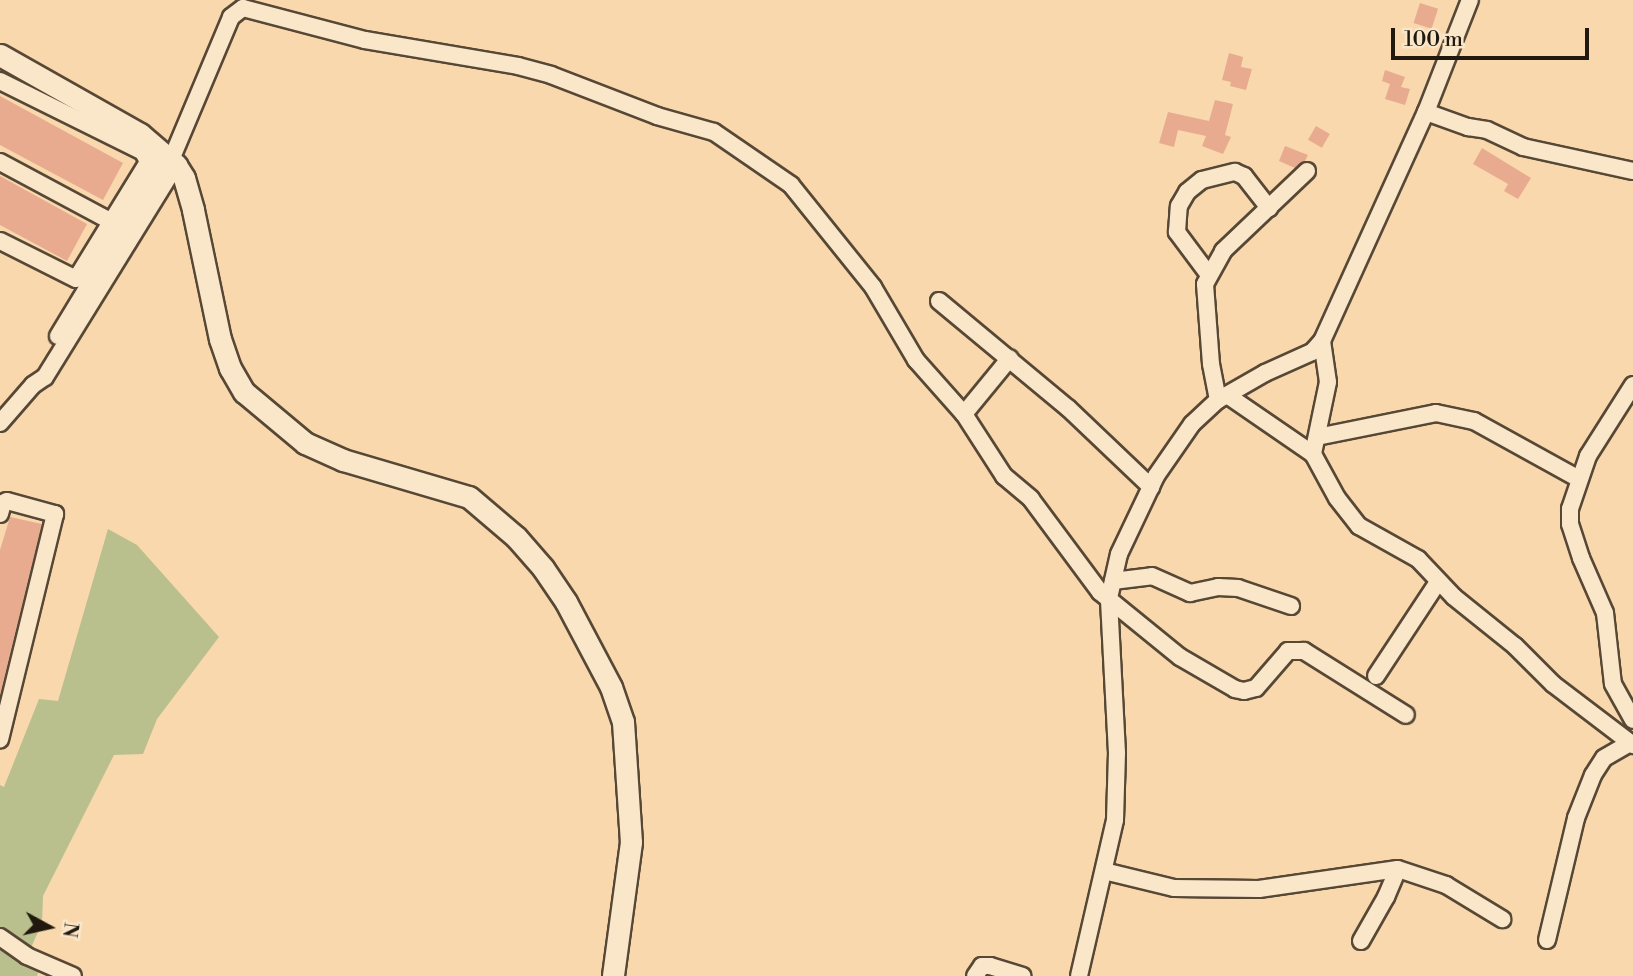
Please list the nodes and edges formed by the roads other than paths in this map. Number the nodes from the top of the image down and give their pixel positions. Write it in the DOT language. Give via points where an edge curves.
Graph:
graph roads {
  1 [pos="1470,0"];
  2 [pos="0,55"];
  3 [pos="0,81"];
  4 [pos="1426,112"];
  5 [pos="171,160"];
  6 [pos="0,162"];
  7 [pos="1307,171"];
  8 [pos="1633,171"];
  9 [pos="1269,208"];
  10 [pos="110,221"];
  11 [pos="0,241"];
  12 [pos="1209,275"];
  13 [pos="940,301"];
  14 [pos="1322,341"];
  15 [pos="1010,358"];
  16 [pos="1633,385"];
  17 [pos="1223,398"];
  18 [pos="964,414"];
  19 [pos="0,423"];
  20 [pos="1317,437"];
  21 [pos="1313,454"];
  22 [pos="1579,479"];
  23 [pos="1151,487"];
  24 [pos="0,514"];
  25 [pos="1113,581"];
  26 [pos="1438,582"];
  27 [pos="1109,598"];
  28 [pos="1291,606"];
  29 [pos="1376,676"];
  30 [pos="1406,715"];
  31 [pos="1633,720"];
  32 [pos="0,739"];
  33 [pos="1631,744"];
  34 [pos="1398,869"];
  35 [pos="1104,871"];
  36 [pos="1502,919"];
  37 [pos="0,937"];
  38 [pos="1361,940"];
  39 [pos="1547,940"];
  40 [pos="73,976"];
  41 [pos="613,976"];
  42 [pos="975,976"];
  43 [pos="1022,976"];
  44 [pos="1079,976"];
  1 -- 4 [label="street"];
  2 -- 5 [label="street" via="140,134"];
  3 -- 10 [label="street" via="147,156 148,162"];
  4 -- 8 [label="street" via="1487,130 1523,148"];
  4 -- 14 [label="street"];
  5 -- 18 [label="street" via="231,17 243,8 365,40 496,61 551,75 657,116 707,129 775,172 859,268 916,359"];
  5 -- 19 [label="street" via="45,377"];
  5 -- 41 [label="street" via="184,178 193,210 219,339 244,392 305,443 342,460 469,497 516,537 572,614 611,687 623,722 631,842"];
  6 -- 10 [label="street"];
  7 -- 9 [label="street"];
  9 -- 12 [label="street" via="1223,251"];
  9 -- 12 [label="street" via="1244,176 1234,172 1202,180 1187,192 1179,206 1177,232"];
  10 -- 11 [label="street" via="73,279"];
  12 -- 17 [label="street" via="1203,293 1211,364"];
  13 -- 15 [label="street"];
  14 -- 17 [label="street" via="1311,352"];
  14 -- 20 [label="street" via="1328,382"];
  15 -- 18 [label="street"];
  15 -- 23 [label="street"];
  16 -- 22 [label="street" via="1604,428"];
  17 -- 21 [label="street"];
  17 -- 23 [label="street" via="1181,437"];
  18 -- 27 [label="street" via="1004,476 1031,499"];
  20 -- 21 [label="street"];
  20 -- 22 [label="street" via="1436,413 1474,421"];
  21 -- 26 [label="street" via="1359,526 1408,552"];
  22 -- 31 [label="street" via="1570,524 1605,612 1613,684"];
  23 -- 25 [label="street" via="1119,554"];
  24 -- 32 [label="street" via="7,501 55,514"];
  25 -- 27 [label="street"];
  25 -- 28 [label="street" via="1152,576 1190,593 1238,588"];
  26 -- 29 [label="street"];
  26 -- 33 [label="street" via="1553,684"];
  27 -- 30 [label="street" via="1180,657 1235,689 1256,688 1288,651 1304,651"];
  27 -- 35 [label="street" via="1118,787"];
  33 -- 39 [label="street" via="1604,758 1593,775 1576,818"];
  34 -- 35 [label="street" via="1259,889 1174,888"];
  34 -- 36 [label="street" via="1446,885"];
  34 -- 38 [label="street"];
  35 -- 44 [label="street"];
  37 -- 40 [label="street" via="27,956"];
  42 -- 43 [label="street" via="982,966 990,966"];
}
